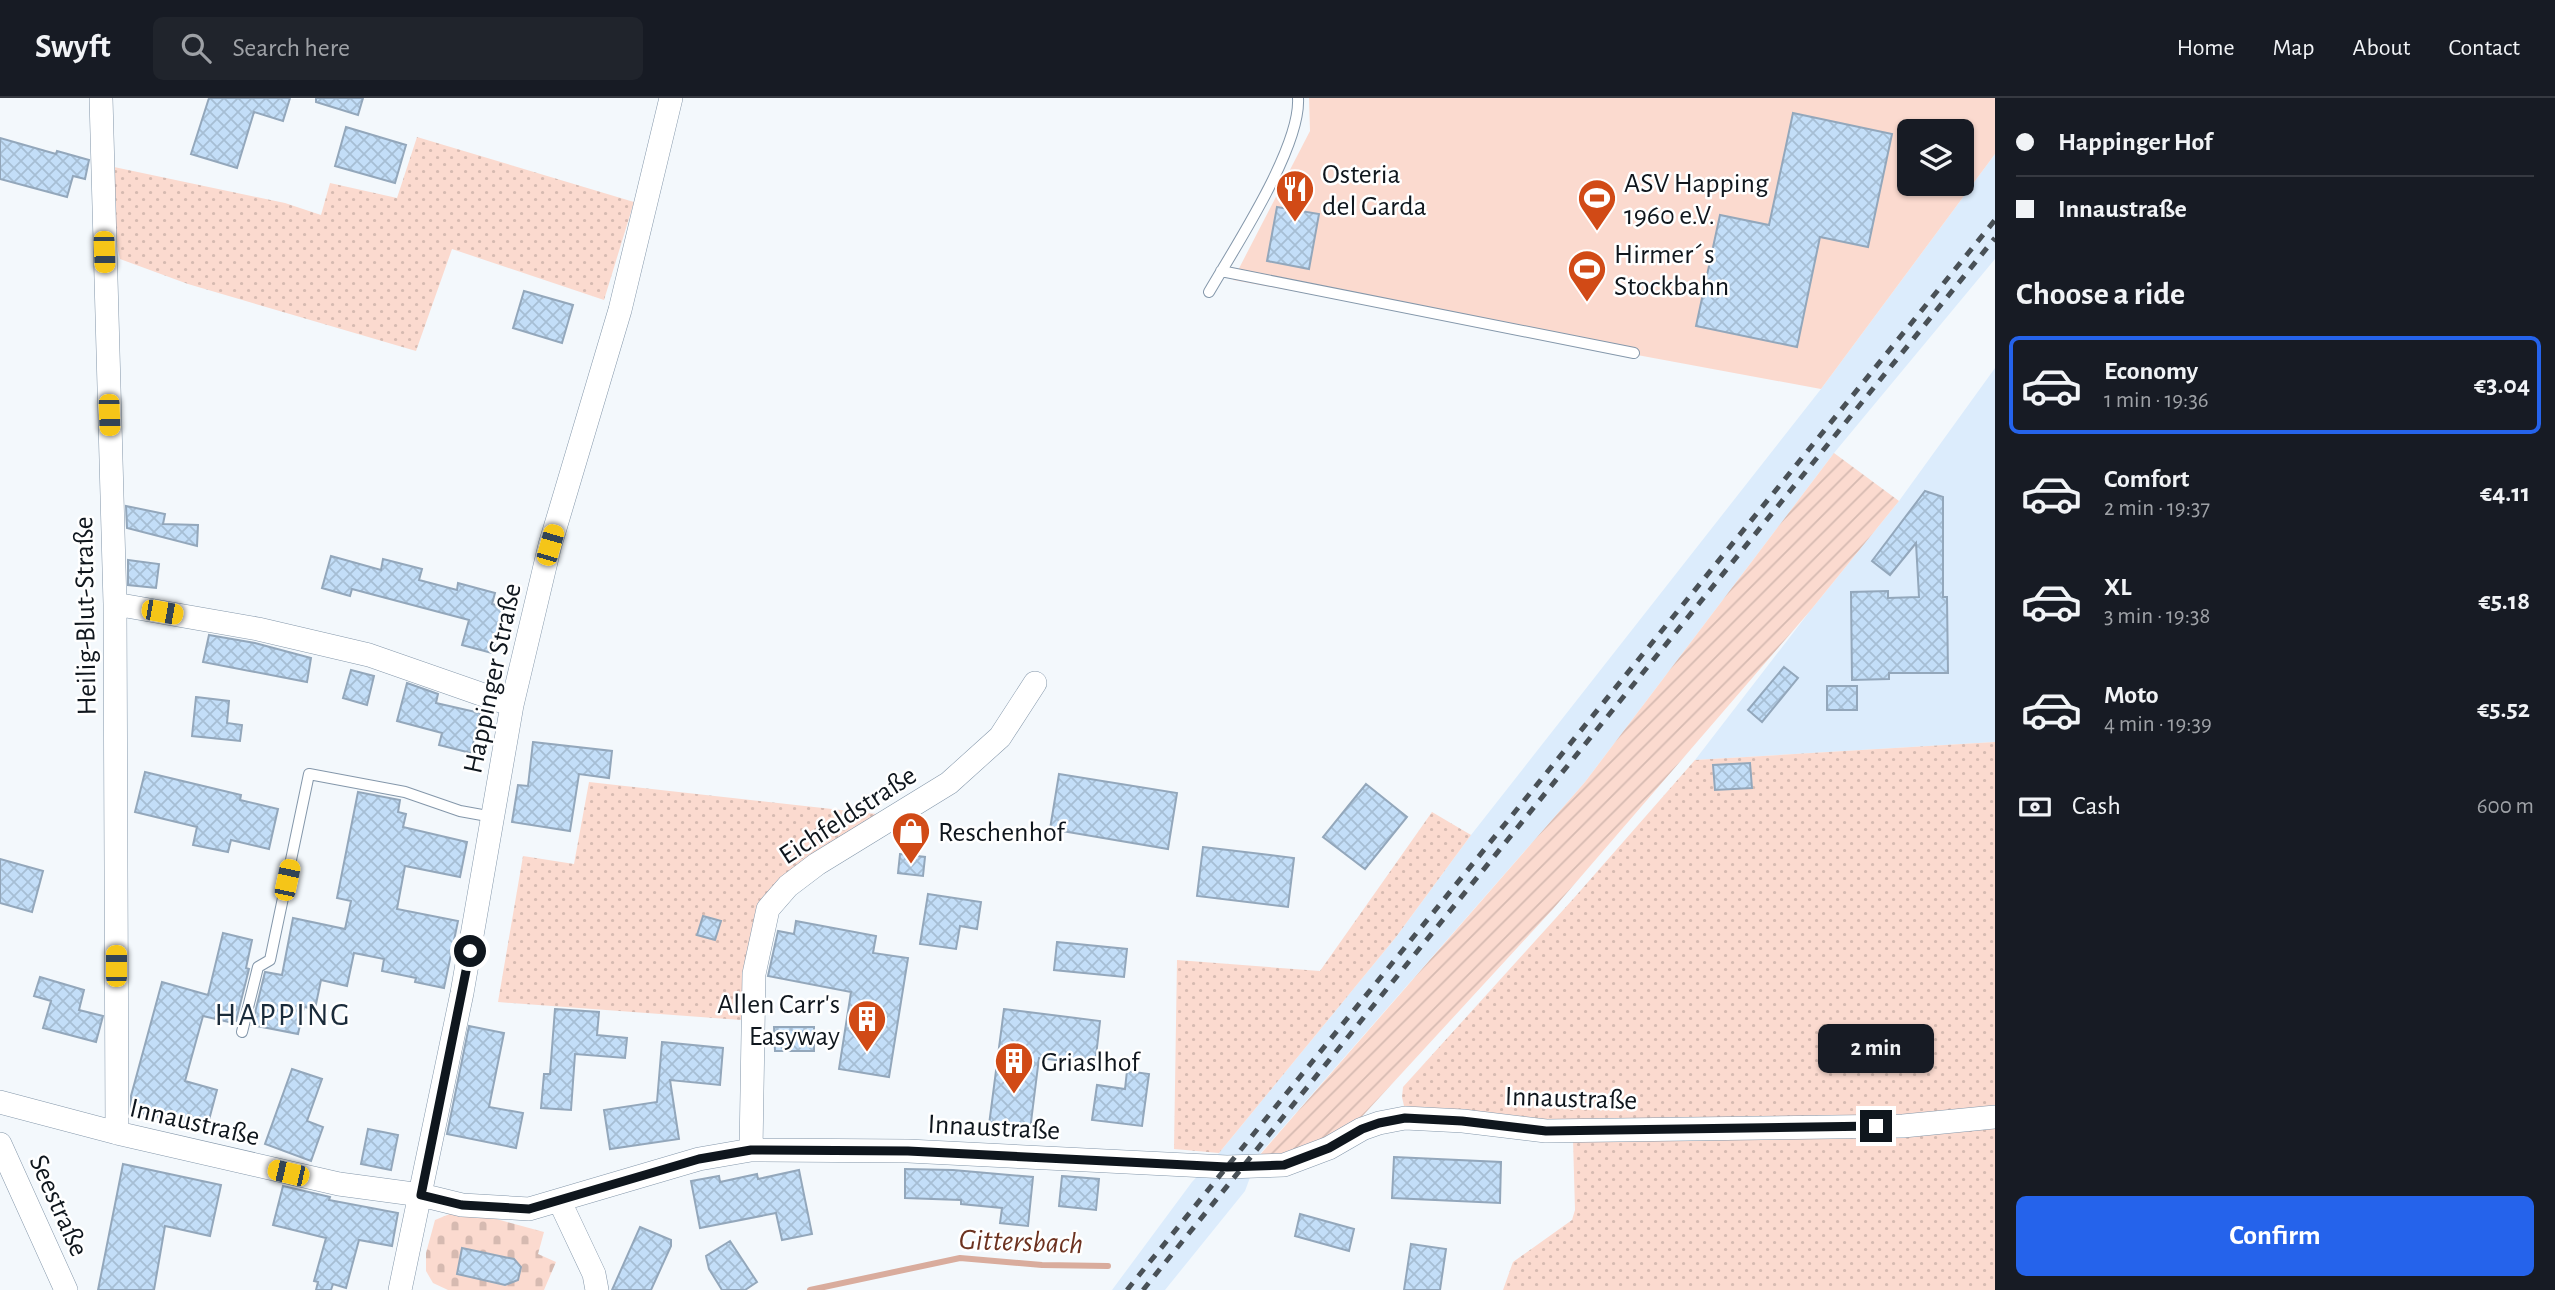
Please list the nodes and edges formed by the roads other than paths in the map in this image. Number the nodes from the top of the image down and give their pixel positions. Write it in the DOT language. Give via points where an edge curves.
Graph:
graph roads {
  1 [pos="100,98"];
  2 [pos="671,98"];
  3 [pos="1298,98"];
  4 [pos="1221,271"];
  5 [pos="1209,292"];
  6 [pos="1634,353"];
  7 [pos="115,604"];
  8 [pos="1035,683"];
  9 [pos="512,705"];
  10 [pos="493,817"];
  11 [pos="242,1032"];
  12 [pos="0,1102"];
  13 [pos="1995,1117"];
  14 [pos="117,1133"];
  15 [pos="0,1144"];
  16 [pos="751,1150"];
  17 [pos="421,1195"];
  18 [pos="560,1202"];
  19 [pos="66,1290"];
  20 [pos="400,1290"];
  21 [pos="597,1290"];
  1 -- 7 [label="street, Heilig-Blut-Straße"];
  2 -- 9 [label="street, Happinger Straße" via="620,310 550,545"];
  3 -- 4 [label="lane" via="1277,171"];
  4 -- 5 [label="lane"];
  4 -- 6 [label="lane"];
  7 -- 9 [label="street" via="369,654"];
  7 -- 14 [label="street, Heilig-Blut-Straße"];
  8 -- 16 [label="street, Eichfeldstraße" via="1000,737 949,783 817,864 768,909 754,974"];
  9 -- 10 [label="street, Happinger Straße"];
  10 -- 11 [label="lane" via="405,792 309,774 270,960 258,967"];
  10 -- 17 [label="street, Happinger Straße"];
  12 -- 14 [label="street, Innaustraße"];
  13 -- 16 [label="street, Innaustraße" via="1903,1126 1546,1131 1405,1118 1379,1123 1303,1159 1270,1166 908,1151"];
  14 -- 17 [label="street, Innaustraße" via="340,1184"];
  15 -- 19 [label="street, Seestraße"];
  16 -- 18 [label="street, Innaustraße" via="699,1159"];
  17 -- 18 [label="street, Innaustraße" via="462,1205 529,1209"];
  17 -- 20 [label="street, Happinger Straße"];
  18 -- 21 [label="street"];
}
